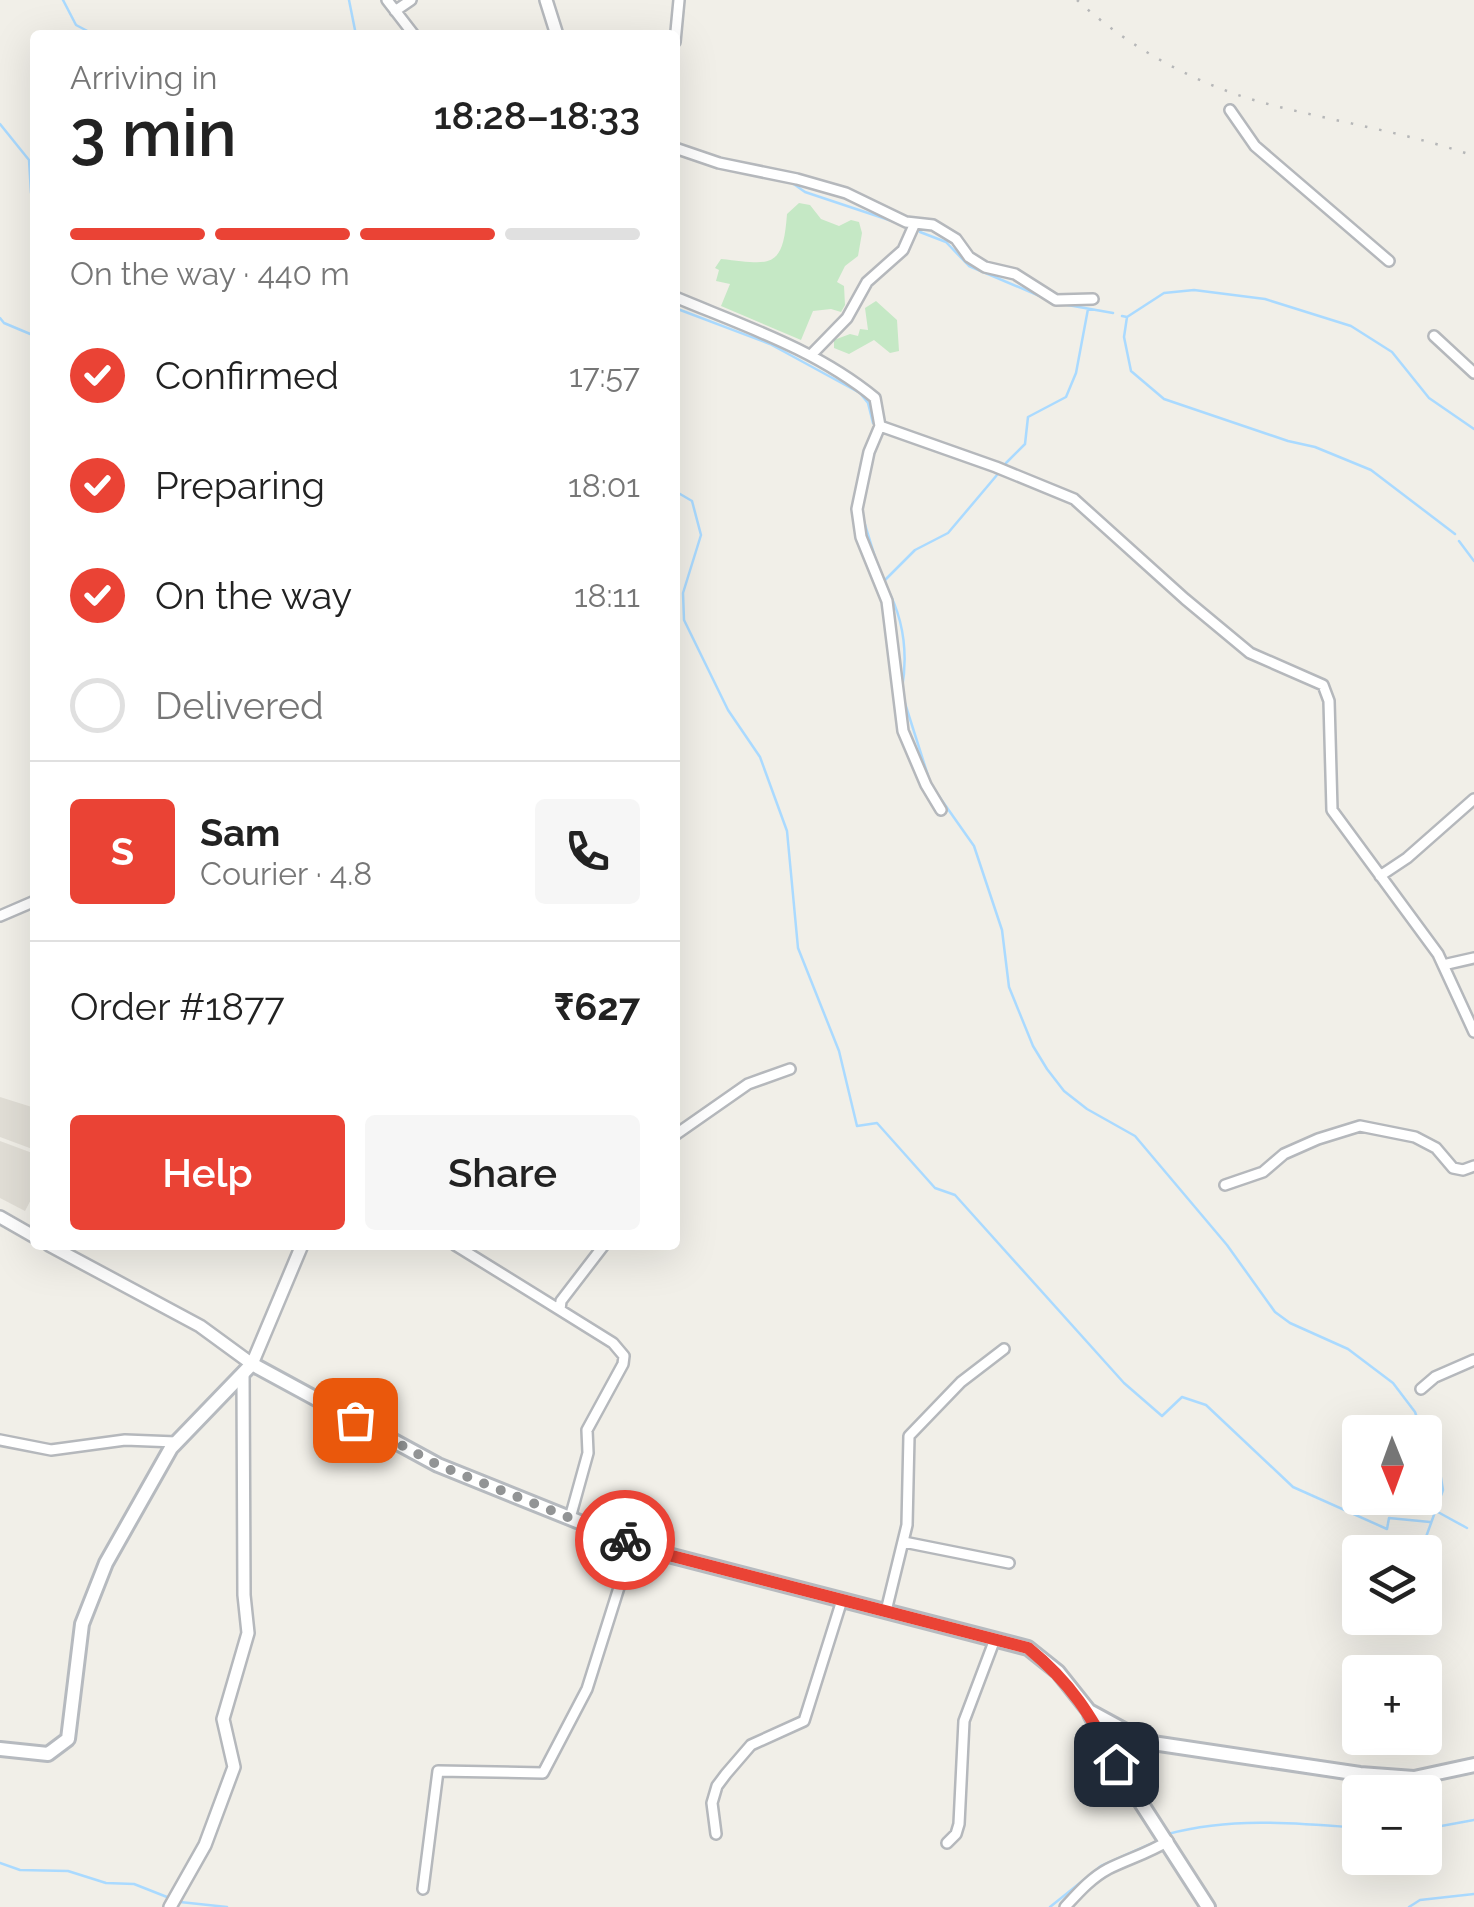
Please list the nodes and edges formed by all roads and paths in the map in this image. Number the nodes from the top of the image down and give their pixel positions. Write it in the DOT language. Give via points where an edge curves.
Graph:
graph roads {
  1 [pos="387,0"];
  2 [pos="410,0"];
  3 [pos="546,0"];
  4 [pos="679,0"];
  5 [pos="395,11"];
  6 [pos="410,30"];
  7 [pos="556,30"];
  8 [pos="676,30"];
  9 [pos="1230,110"];
  10 [pos="680,150"];
  11 [pos="914,223"];
  12 [pos="1389,261"];
  13 [pos="680,299"];
  14 [pos="1093,299"];
  15 [pos="1434,336"];
  16 [pos="810,354"];
  17 [pos="1474,373"];
  18 [pos="880,426"];
  19 [pos="1474,799"];
  20 [pos="941,810"];
  21 [pos="1380,876"];
  22 [pos="30,903"];
  23 [pos="0,916"];
  24 [pos="1474,958"];
  25 [pos="1443,965"];
  26 [pos="1474,1032"];
  27 [pos="790,1069"];
  28 [pos="680,1132"];
  29 [pos="1474,1166"];
  30 [pos="1225,1185"];
  31 [pos="0,1217"];
  32 [pos="30,1234"];
  33 [pos="58,1250"];
  34 [pos="300,1250"];
  35 [pos="463,1250"];
  36 [pos="600,1250"];
  37 [pos="560,1310"];
  38 [pos="1004,1349"];
  39 [pos="1474,1360"];
  40 [pos="247,1369"];
  41 [pos="1422,1388"];
  42 [pos="0,1440"];
  43 [pos="176,1442"];
  44 [pos="570,1518"];
  45 [pos="904,1542"];
  46 [pos="633,1543"];
  47 [pos="1010,1562"];
  48 [pos="842,1600"];
  49 [pos="886,1611"];
  50 [pos="995,1640"];
  51 [pos="1089,1712"];
  52 [pos="1146,1742"];
  53 [pos="0,1748"];
  54 [pos="1116,1764"];
  55 [pos="1474,1765"];
  56 [pos="716,1834"];
  57 [pos="1168,1840"];
  58 [pos="946,1843"];
  59 [pos="423,1888"];
  60 [pos="170,1907"];
  61 [pos="1065,1907"];
  62 [pos="1208,1907"];
  1 -- 5 [label="street"];
  2 -- 5 [label="street"];
  3 -- 7 [label="street"];
  4 -- 8 [label="street"];
  5 -- 6 [label="street"];
  9 -- 12 [label="street" via="1255,146"];
  10 -- 11 [label="street" via="846,193"];
  11 -- 14 [label="street" via="942,229 985,267 1015,274 1056,300"];
  11 -- 16 [label="street" via="902,250 867,282 847,318"];
  13 -- 16 [label="street"];
  15 -- 17 [label="street"];
  16 -- 18 [label="street" via="875,398"];
  18 -- 20 [label="street" via="857,510 861,537 888,601 903,731"];
  18 -- 21 [label="street" via="1074,499 1250,653 1323,684 1332,810"];
  19 -- 21 [label="street"];
  21 -- 25 [label="street"];
  22 -- 23 [label="street"];
  24 -- 25 [label="street"];
  25 -- 26 [label="street"];
  27 -- 28 [label="street" via="748,1084"];
  29 -- 30 [label="street" via="1453,1168 1426,1142 1360,1126 1318,1138 1263,1172"];
  31 -- 32 [label="street"];
  33 -- 40 [label="street" via="200,1326"];
  34 -- 40 [label="street"];
  35 -- 37 [label="street"];
  36 -- 37 [label="street"];
  37 -- 44 [label="street" via="624,1356 587,1430 588,1454"];
  38 -- 45 [label="street" via="910,1436"];
  39 -- 41 [label="street"];
  40 -- 43 [label="main road"];
  40 -- 44 [label="main road" via="438,1465"];
  40 -- 60 [label="street" via="248,1633 222,1719 234,1767 204,1845"];
  42 -- 43 [label="street" via="51,1450 124,1440"];
  43 -- 53 [label="main road" via="106,1563 82,1624 68,1739 48,1754"];
  44 -- 46 [label="main road"];
  45 -- 47 [label="street"];
  45 -- 49 [label="street"];
  46 -- 48 [label="main road"];
  46 -- 59 [label="street" via="587,1689 543,1773 438,1771"];
  48 -- 49 [label="main road"];
  48 -- 56 [label="street" via="804,1722 751,1746 726,1774 712,1803"];
  49 -- 50 [label="main road"];
  50 -- 51 [label="main road" via="1028,1648 1058,1672"];
  50 -- 58 [label="street" via="964,1721 959,1824"];
  51 -- 52 [label="main road"];
  51 -- 54 [label="main road"];
  52 -- 54 [label="street" via="1129,1746"];
  52 -- 55 [label="main road" via="1414,1778"];
  54 -- 57 [label="main road"];
  57 -- 61 [label="street" via="1107,1870"];
  57 -- 62 [label="main road"];
}
